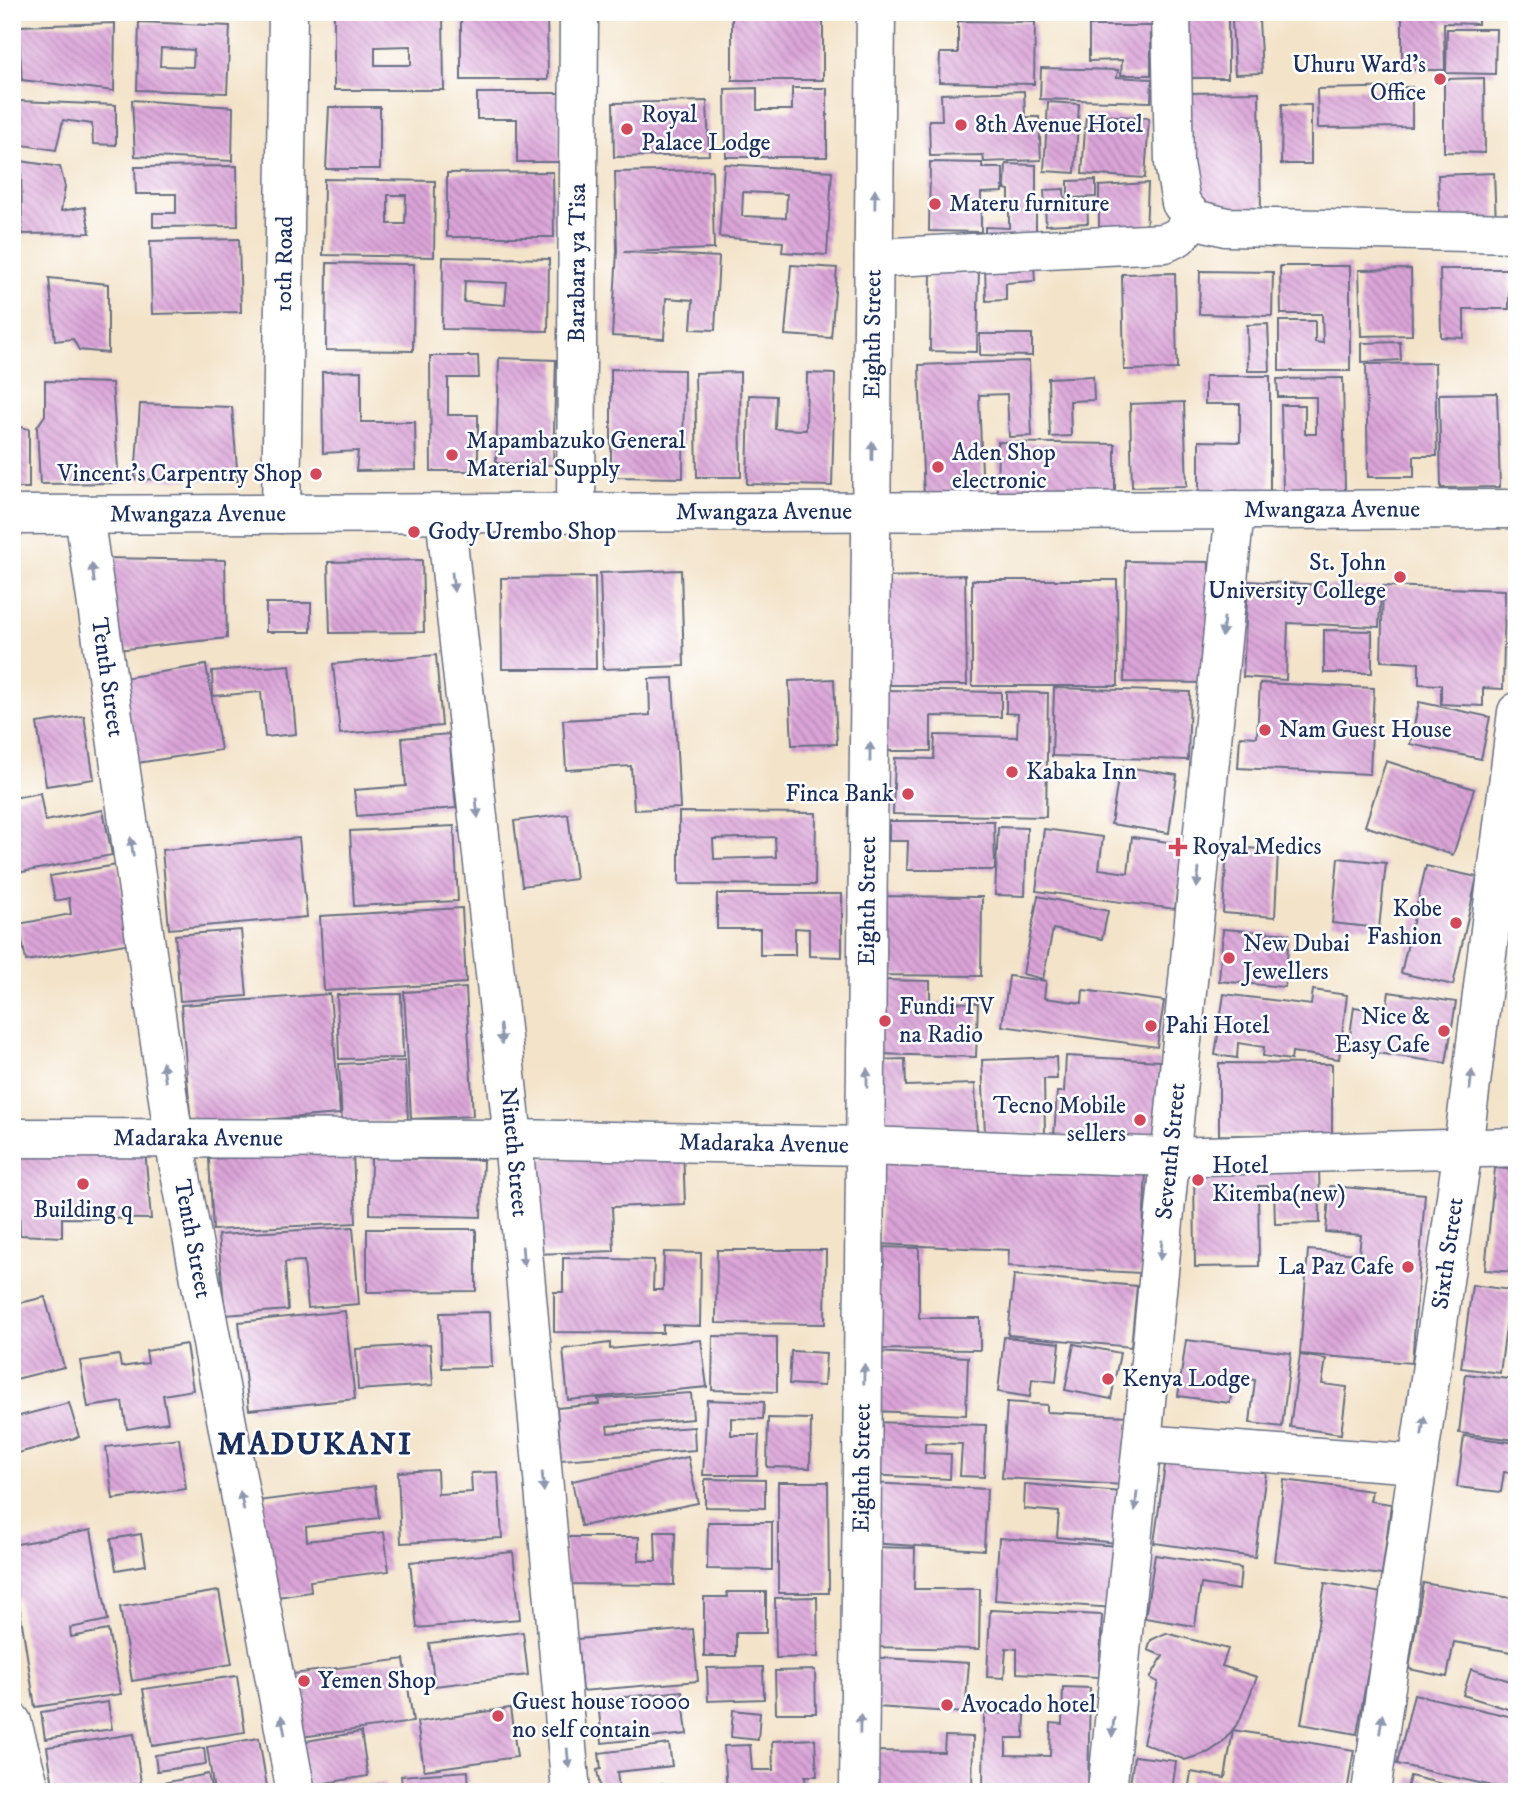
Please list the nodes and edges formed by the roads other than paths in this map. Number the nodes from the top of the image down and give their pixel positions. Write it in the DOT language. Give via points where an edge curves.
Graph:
graph roads {
  1 [pos="288,12"];
  2 [pos="579,12"];
  3 [pos="876,12"];
  4 [pos="1171,12"];
  5 [pos="1194,219"];
  6 [pos="1517,233"];
  7 [pos="874,258"];
  8 [pos="1517,509"];
  9 [pos="1235,510"];
  10 [pos="872,512"];
  11 [pos="576,513"];
  12 [pos="281,514"];
  13 [pos="445,514"];
  14 [pos="12,515"];
  15 [pos="84,515"];
  16 [pos="1517,712"];
  17 [pos="12,1138"];
  18 [pos="513,1139"];
  19 [pos="174,1140"];
  20 [pos="866,1146"];
  21 [pos="1517,1146"];
  22 [pos="1463,1148"];
  23 [pos="1170,1157"];
  24 [pos="1142,1444"];
  25 [pos="1418,1464"];
  26 [pos="12,1722"];
  27 [pos="31,1792"];
  28 [pos="296,1792"];
  29 [pos="571,1792"];
  30 [pos="859,1792"];
  31 [pos="1107,1792"];
  32 [pos="1371,1792"];
  1 -- 12 [label="street, 10th Road"];
  2 -- 11 [label="street, Barabara ya Tisa"];
  7 -- 3 [label="street, Eighth Street, one-way"];
  4 -- 5 [label="street" via="1174,163 1181,203"];
  5 -- 6 [label="street" via="1226,227"];
  5 -- 7 [label="street" via="1178,237 1165,243"];
  10 -- 7 [label="street, Eighth Street, one-way"];
  8 -- 9 [label="street, Mwangaza Avenue"];
  9 -- 10 [label="street, Mwangaza Avenue"];
  9 -- 23 [label="street, Seventh Street, one-way"];
  10 -- 11 [label="street, Mwangaza Avenue"];
  20 -- 10 [label="street, Eighth Street, one-way"];
  11 -- 13 [label="street, Mwangaza Avenue"];
  12 -- 13 [label="street, Mwangaza Avenue"];
  12 -- 15 [label="street, Mwangaza Avenue"];
  13 -- 18 [label="street, Nineth Street, one-way"];
  14 -- 15 [label="street, Mwangaza Avenue"];
  19 -- 15 [label="street, Tenth Street, one-way"];
  22 -- 16 [label="street, Sixth Street, one-way"];
  17 -- 19 [label="street, Madaraka Avenue"];
  18 -- 19 [label="street, Madaraka Avenue"];
  18 -- 20 [label="street, Madaraka Avenue"];
  18 -- 29 [label="street, Nineth Street, one-way"];
  28 -- 19 [label="street, Tenth Street, one-way"];
  20 -- 23 [label="street, Madaraka Avenue"];
  30 -- 20 [label="street, Eighth Street, one-way"];
  21 -- 22 [label="street, Madaraka Avenue"];
  22 -- 23 [label="street, Madaraka Avenue"];
  25 -- 22 [label="street, Sixth Street, one-way"];
  23 -- 24 [label="street, Seventh Street, one-way"];
  24 -- 25 [label="street"];
  24 -- 31 [label="street, Seventh Street, one-way"];
  32 -- 25 [label="street, Sixth Street, one-way"];
  26 -- 27 [label="street"];
}
